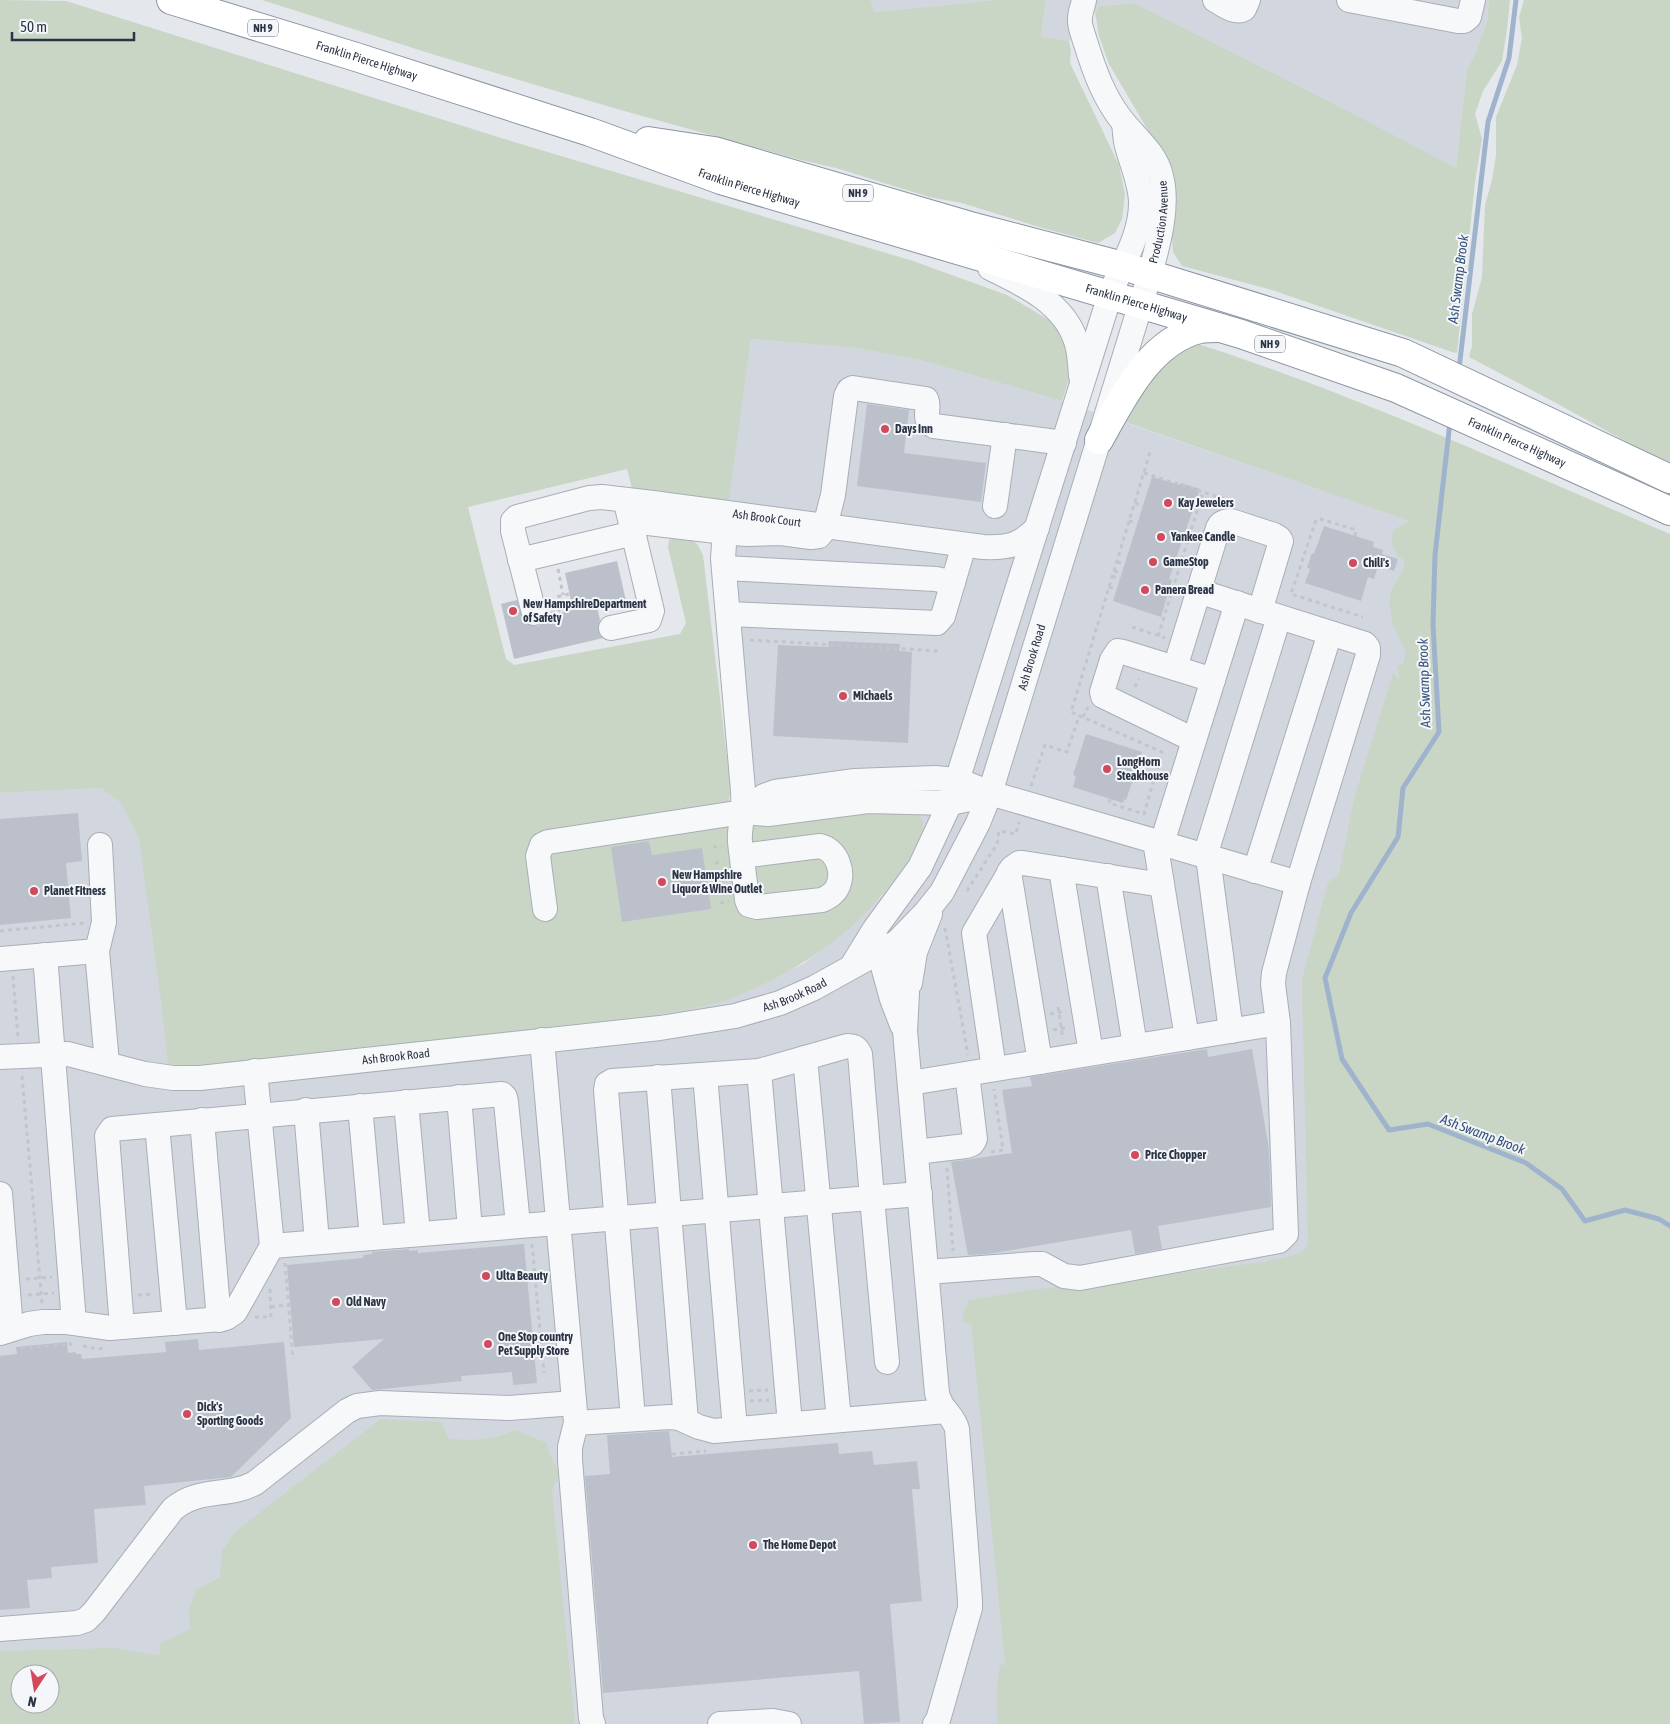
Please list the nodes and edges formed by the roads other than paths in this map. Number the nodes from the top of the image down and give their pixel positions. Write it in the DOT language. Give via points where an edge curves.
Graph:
graph roads {
  1 [pos="171,0"];
  2 [pos="1084,0"];
  3 [pos="1215,0"];
  4 [pos="1248,0"];
  5 [pos="1349,0"];
  6 [pos="1473,0"];
  7 [pos="1124,123"];
  8 [pos="590,132"];
  9 [pos="950,248"];
  10 [pos="1123,266"];
  11 [pos="1150,274"];
  12 [pos="1110,295"];
  13 [pos="1141,304"];
  14 [pos="1222,328"];
  15 [pos="1082,384"];
  16 [pos="1005,435"];
  17 [pos="1099,440"];
  18 [pos="1064,443"];
  19 [pos="1670,479"];
  20 [pos="995,506"];
  21 [pos="1670,511"];
  22 [pos="630,518"];
  23 [pos="726,523"];
  24 [pos="825,526"];
  25 [pos="1037,528"];
  26 [pos="964,545"];
  27 [pos="520,560"];
  28 [pos="724,568"];
  29 [pos="953,584"];
  30 [pos="1198,591"];
  31 [pos="1237,604"];
  32 [pos="538,614"];
  33 [pos="728,614"];
  34 [pos="1270,614"];
  35 [pos="611,628"];
  36 [pos="1330,633"];
  37 [pos="1175,668"];
  38 [pos="1213,680"];
  39 [pos="1194,740"];
  40 [pos="958,780"];
  41 [pos="990,793"];
  42 [pos="950,803"];
  43 [pos="742,812"];
  44 [pos="1158,842"];
  45 [pos="100,845"];
  46 [pos="742,856"];
  47 [pos="1206,856"];
  48 [pos="1060,869"];
  49 [pos="1255,871"];
  50 [pos="1009,872"];
  51 [pos="1108,876"];
  52 [pos="1298,883"];
  53 [pos="1162,885"];
  54 [pos="942,892"];
  55 [pos="545,910"];
  56 [pos="883,941"];
  57 [pos="98,951"];
  58 [pos="45,955"];
  59 [pos="6,964"];
  60 [pos="907,1002"];
  61 [pos="1278,1023"];
  62 [pos="905,1031"];
  63 [pos="1231,1031"];
  64 [pos="1187,1038"];
  65 [pos="542,1040"];
  66 [pos="1135,1046"];
  67 [pos="9,1050"];
  68 [pos="1091,1054"];
  69 [pos="52,1055"];
  70 [pos="805,1058"];
  71 [pos="1040,1062"];
  72 [pos="107,1063"];
  73 [pos="759,1071"];
  74 [pos="254,1072"];
  75 [pos="705,1074"];
  76 [pos="967,1074"];
  77 [pos="658,1077"];
  78 [pos="994,1078"];
  79 [pos="910,1083"];
  80 [pos="459,1097"];
  81 [pos="406,1102"];
  82 [pos="360,1106"];
  83 [pos="306,1110"];
  84 [pos="259,1115"];
  85 [pos="202,1120"];
  86 [pos="157,1125"];
  87 [pos="916,1152"];
  88 [pos="0,1194"];
  89 [pos="920,1194"];
  90 [pos="872,1198"];
  91 [pos="818,1202"];
  92 [pos="771,1205"];
  93 [pos="716,1210"];
  94 [pos="669,1214"];
  95 [pos="616,1218"];
  96 [pos="558,1222"];
  97 [pos="470,1230"];
  98 [pos="525,1233"];
  99 [pos="418,1234"];
  100 [pos="372,1238"];
  101 [pos="317,1242"];
  102 [pos="282,1259"];
  103 [pos="927,1272"];
  104 [pos="219,1320"];
  105 [pos="175,1323"];
  106 [pos="122,1327"];
  107 [pos="9,1337"];
  108 [pos="76,1337"];
  109 [pos="887,1362"];
  110 [pos="946,1411"];
  111 [pos="575,1413"];
  112 [pos="633,1420"];
  113 [pos="839,1420"];
  114 [pos="686,1421"];
  115 [pos="790,1424"];
  116 [pos="735,1429"];
  117 [pos="0,1629"];
  118 [pos="593,1724"];
  119 [pos="720,1724"];
  120 [pos="789,1724"];
  121 [pos="935,1724"];
  1 -- 8 [label="highway, Franklin Pierce Highway / NH 9"];
  2 -- 7 [label="street, Production Avenue" via="1079,20 1094,71"];
  3 -- 4 [label="street" via="1240,11"];
  5 -- 6 [label="street" via="1458,21 1469,17"];
  7 -- 10 [label="street, Production Avenue" via="1141,203 1139,221"];
  7 -- 11 [label="street, Production Avenue" via="1142,142 1162,177 1161,229"];
  8 -- 9 [label="highway, Franklin Pierce Highway / NH 9" via="721,180"];
  8 -- 10 [label="highway, Franklin Pierce Highway / NH 9" via="714,151 970,226"];
  9 -- 12 [label="highway, Franklin Pierce Highway / NH 9"];
  9 -- 15 [label="street" via="1029,288 1052,305 1076,341"];
  10 -- 11 [label="highway, Franklin Pierce Highway / NH 9"];
  10 -- 12 [label="street, Production Avenue"];
  11 -- 13 [label="street, Production Avenue"];
  11 -- 19 [label="highway, Franklin Pierce Highway / NH 9" via="1403,352"];
  12 -- 13 [label="highway, Franklin Pierce Highway / NH 9"];
  12 -- 15 [label="street, Production Avenue"];
  13 -- 14 [label="highway, Franklin Pierce Highway / NH 9"];
  13 -- 17 [label="street, Ash Brook Road"];
  14 -- 17 [label="highway" via="1201,329 1166,346 1131,383"];
  14 -- 21 [label="highway, Franklin Pierce Highway / NH 9" via="1396,388"];
  15 -- 18 [label="street, Production Avenue"];
  16 -- 18 [label="street"];
  16 -- 20 [label="street"];
  16 -- 24 [label="street" via="930,424 926,416 926,398 849,390 835,484"];
  17 -- 41 [label="street, Ash Brook Road"];
  18 -- 25 [label="street, Production Avenue"];
  22 -- 23 [label="street"];
  22 -- 27 [label="street" via="554,552"];
  22 -- 27 [label="street" via="602,497 516,517 512,525"];
  22 -- 35 [label="street" via="652,605 651,616 649,620"];
  23 -- 24 [label="street, Ash Brook Court"];
  23 -- 28 [label="street, Ash Brook Court"];
  24 -- 26 [label="street, Ash Brook Court"];
  25 -- 26 [label="street, Ash Brook Court" via="1019,543 999,548"];
  25 -- 40 [label="street, Production Avenue"];
  26 -- 29 [label="street"];
  27 -- 32 [label="street"];
  28 -- 29 [label="street" via="936,579"];
  28 -- 33 [label="street, Ash Brook Court"];
  29 -- 33 [label="street" via="944,616 937,623"];
  30 -- 31 [label="street"];
  30 -- 34 [label="street" via="1220,524 1234,522 1274,534 1281,541"];
  30 -- 37 [label="street"];
  31 -- 34 [label="street"];
  31 -- 38 [label="street"];
  33 -- 43 [label="street, Ash Brook Court"];
  34 -- 36 [label="street"];
  34 -- 47 [label="street"];
  36 -- 49 [label="street"];
  36 -- 52 [label="street" via="1365,644 1368,655"];
  37 -- 38 [label="street"];
  37 -- 39 [label="street" via="1118,651 1112,660 1103,696"];
  38 -- 39 [label="street"];
  39 -- 44 [label="street"];
  40 -- 41 [label="street"];
  40 -- 42 [label="street, Production Avenue"];
  40 -- 43 [label="street" via="887,779 828,783 775,792"];
  41 -- 42 [label="street"];
  41 -- 44 [label="street"];
  41 -- 54 [label="street, Ash Brook Road"];
  42 -- 43 [label="street" via="868,801 768,814"];
  42 -- 56 [label="street, Production Avenue"];
  43 -- 46 [label="street, Ash Brook Court"];
  43 -- 55 [label="street" via="548,842 542,845 538,856"];
  44 -- 47 [label="street"];
  44 -- 53 [label="street"];
  45 -- 57 [label="street" via="104,922"];
  47 -- 49 [label="street"];
  47 -- 63 [label="street"];
  48 -- 50 [label="street" via="1019,863"];
  48 -- 51 [label="street"];
  48 -- 68 [label="street"];
  49 -- 52 [label="street"];
  50 -- 71 [label="street"];
  50 -- 78 [label="street" via="974,933"];
  51 -- 53 [label="street"];
  51 -- 66 [label="street"];
  52 -- 61 [label="street" via="1274,973"];
  53 -- 64 [label="street"];
  54 -- 56 [label="street, Ash Brook Road" via="926,912"];
  54 -- 60 [label="street" via="919,940"];
  56 -- 60 [label="street" via="905,978"];
  56 -- 62 [label="street" via="895,1008"];
  56 -- 65 [label="street, Ash Brook Road" via="851,966 780,1003 735,1016 660,1028"];
  57 -- 58 [label="street"];
  57 -- 72 [label="street"];
  58 -- 59 [label="street"];
  58 -- 69 [label="street"];
  60 -- 62 [label="street"];
  61 -- 63 [label="street"];
  61 -- 103 [label="street" via="1284,1238 1080,1278 1064,1276 1042,1264"];
  62 -- 79 [label="street"];
  63 -- 64 [label="street"];
  64 -- 66 [label="street"];
  65 -- 74 [label="street, Ash Brook Road"];
  65 -- 96 [label="street"];
  66 -- 68 [label="street"];
  67 -- 69 [label="street, Ash Brook Road"];
  68 -- 71 [label="street"];
  69 -- 72 [label="street, Ash Brook Road" via="68,1054"];
  69 -- 108 [label="street"];
  70 -- 73 [label="street"];
  70 -- 90 [label="street" via="848,1046 857,1048 860,1054"];
  70 -- 91 [label="street"];
  71 -- 78 [label="street"];
  72 -- 74 [label="street, Ash Brook Road" via="172,1078"];
  73 -- 75 [label="street"];
  73 -- 92 [label="street"];
  74 -- 84 [label="street"];
  75 -- 77 [label="street"];
  75 -- 93 [label="street"];
  76 -- 78 [label="street"];
  76 -- 79 [label="street"];
  76 -- 87 [label="street" via="975,1139 972,1144"];
  77 -- 94 [label="street"];
  77 -- 95 [label="street" via="607,1084"];
  79 -- 87 [label="street"];
  80 -- 81 [label="street"];
  80 -- 97 [label="street"];
  80 -- 98 [label="street" via="497,1094 505,1097"];
  81 -- 82 [label="street"];
  81 -- 99 [label="street"];
  82 -- 83 [label="street"];
  82 -- 100 [label="street"];
  83 -- 84 [label="street"];
  83 -- 101 [label="street"];
  84 -- 85 [label="street"];
  84 -- 102 [label="street"];
  85 -- 86 [label="street"];
  85 -- 104 [label="street"];
  86 -- 105 [label="street"];
  86 -- 106 [label="street" via="112,1129 107,1136"];
  87 -- 89 [label="street"];
  88 -- 107 [label="street"];
  89 -- 90 [label="street"];
  89 -- 103 [label="street"];
  90 -- 91 [label="street"];
  90 -- 109 [label="street"];
  91 -- 92 [label="street"];
  91 -- 113 [label="street"];
  92 -- 93 [label="street"];
  92 -- 115 [label="street"];
  93 -- 94 [label="street"];
  93 -- 116 [label="street"];
  94 -- 95 [label="street"];
  94 -- 114 [label="street"];
  95 -- 96 [label="street"];
  95 -- 112 [label="street"];
  96 -- 98 [label="street"];
  96 -- 111 [label="street"];
  97 -- 98 [label="street"];
  97 -- 99 [label="street"];
  99 -- 100 [label="street"];
  100 -- 101 [label="street"];
  101 -- 102 [label="street"];
  102 -- 104 [label="street" via="235,1312"];
  103 -- 110 [label="street" via="938,1402"];
  104 -- 105 [label="street"];
  105 -- 106 [label="street"];
  106 -- 108 [label="street" via="98,1328"];
  107 -- 108 [label="street" via="29,1324 43,1322"];
  110 -- 113 [label="street"];
  110 -- 121 [label="street" via="957,1429 970,1608"];
  111 -- 112 [label="street"];
  111 -- 117 [label="street" via="380,1403 357,1406 246,1488 192,1497 181,1502 86,1620"];
  111 -- 118 [label="street" via="570,1460"];
  112 -- 114 [label="street" via="670,1417"];
  113 -- 115 [label="street"];
  114 -- 116 [label="street" via="714,1431"];
  115 -- 116 [label="street"];
  119 -- 120 [label="street" via="773,1721"];
}
